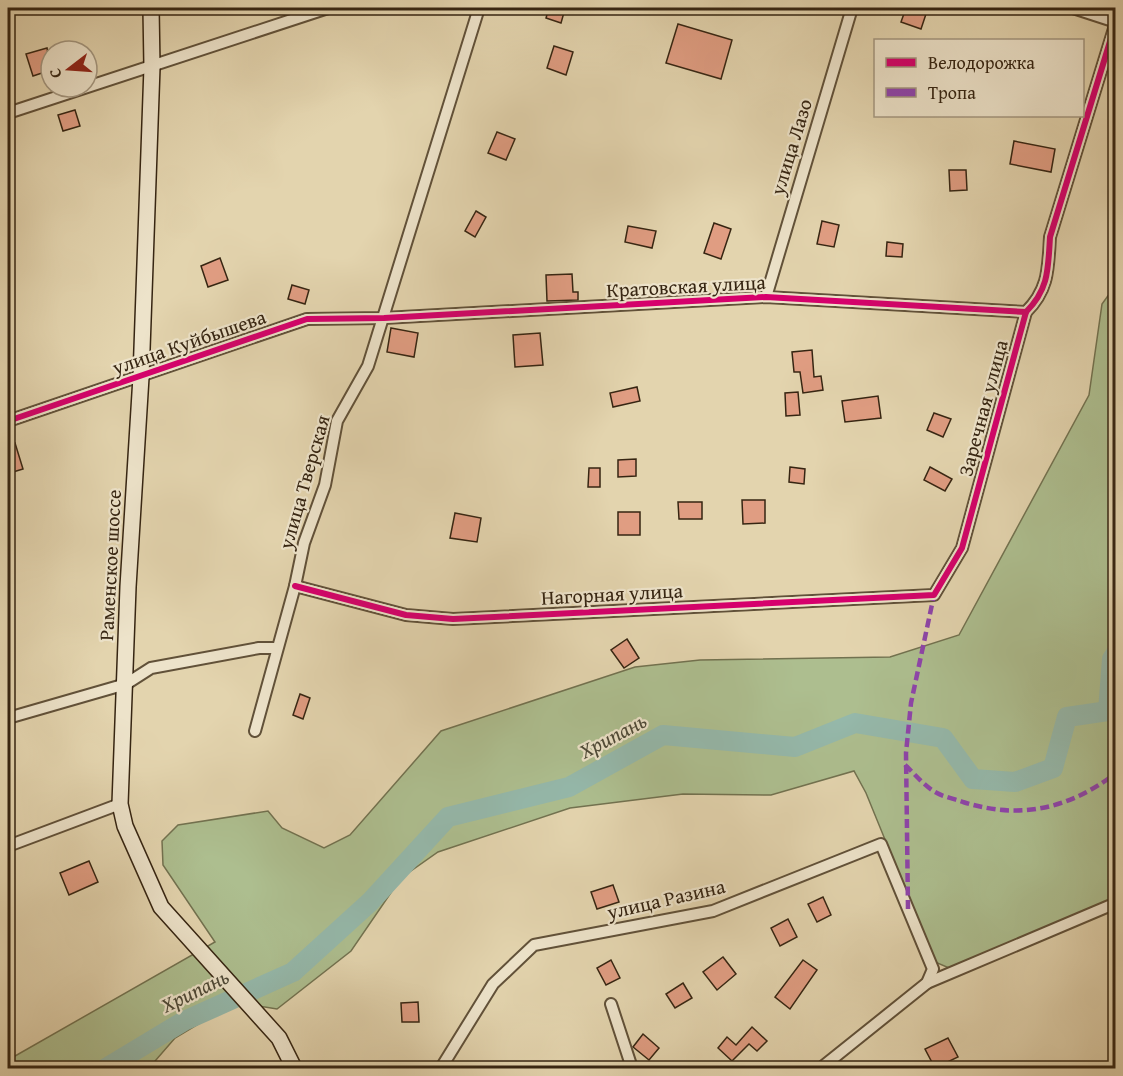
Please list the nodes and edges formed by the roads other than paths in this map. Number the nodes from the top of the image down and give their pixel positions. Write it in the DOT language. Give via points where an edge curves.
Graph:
graph roads {
  1 [pos="150,8"];
  2 [pos="328,8"];
  3 [pos="478,8"];
  4 [pos="852,8"];
  5 [pos="1073,8"];
  6 [pos="1116,22"];
  7 [pos="152,67"];
  8 [pos="8,113"];
  9 [pos="766,297"];
  10 [pos="1026,312"];
  11 [pos="384,318"];
  12 [pos="141,377"];
  13 [pos="8,421"];
  14 [pos="295,586"];
  15 [pos="934,595"];
  16 [pos="277,648"];
  17 [pos="126,684"];
  18 [pos="8,718"];
  19 [pos="255,730"];
  20 [pos="120,804"];
  21 [pos="8,846"];
  22 [pos="1116,903"];
  23 [pos="927,983"];
  24 [pos="611,1004"];
  25 [pos="294,1068"];
  26 [pos="441,1068"];
  27 [pos="632,1068"];
  28 [pos="821,1068"];
  1 -- 7 [label="main road, Раменское шоссе"];
  2 -- 7 [label="street"];
  3 -- 11 [label="street, улица Тверская"];
  4 -- 9 [label="street, улица Лазо"];
  5 -- 6 [label="street"];
  6 -- 10 [label="street, Заречная улица" via="1050,237 1048,270 1039,298"];
  7 -- 8 [label="street"];
  7 -- 12 [label="main road, Раменское шоссе"];
  9 -- 10 [label="street, Кратовская улица"];
  9 -- 11 [label="street, Кратовская улица"];
  10 -- 15 [label="street, Заречная улица" via="962,548"];
  11 -- 12 [label="street, улица Куйбышева" via="307,319"];
  11 -- 14 [label="street, улица Тверская" via="368,366 338,421 325,485 304,543"];
  12 -- 13 [label="street, улица Куйбышева"];
  12 -- 17 [label="main road, Раменское шоссе"];
  14 -- 15 [label="street, Нагорная улица" via="406,615 453,619"];
  14 -- 16 [label="street, улица Тверская"];
  16 -- 17 [label="street" via="151,668"];
  16 -- 19 [label="street, улица Тверская"];
  17 -- 18 [label="street"];
  17 -- 20 [label="main road, Раменское шоссе"];
  20 -- 21 [label="street"];
  20 -- 25 [label="main road, Раменское шоссе" via="129,837 161,907 279,1038"];
  22 -- 23 [label="street"];
  23 -- 26 [label="street, улица Разина" via="933,969 881,844 713,911 534,945 494,984"];
  23 -- 28 [label="street"];
  24 -- 27 [label="street"];
}
